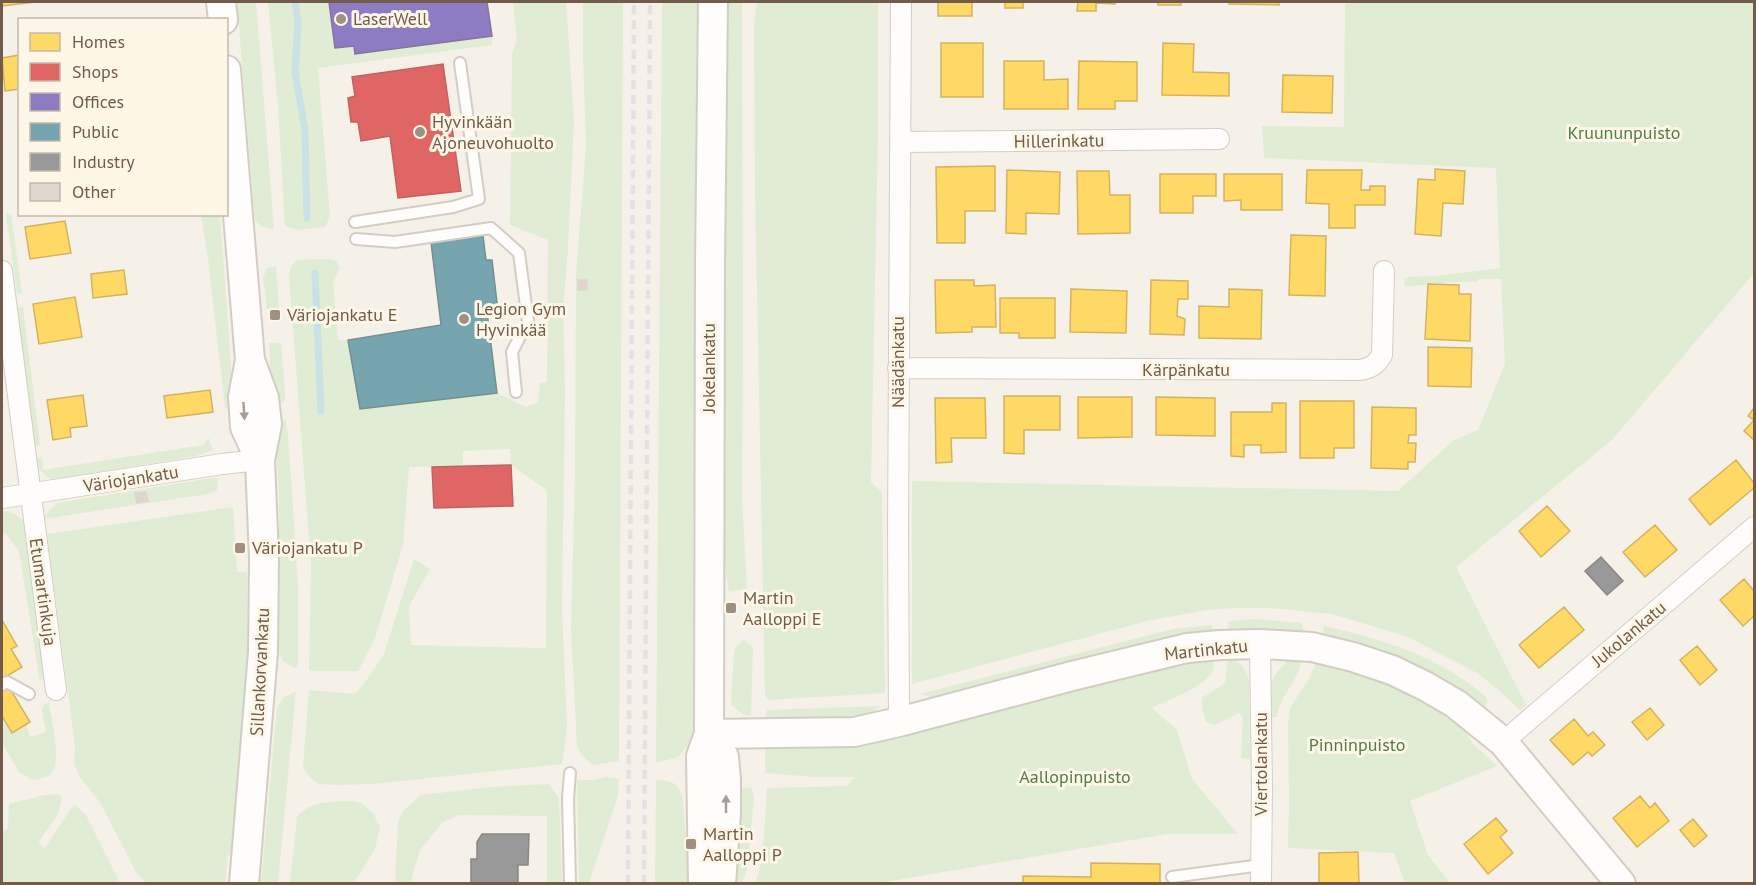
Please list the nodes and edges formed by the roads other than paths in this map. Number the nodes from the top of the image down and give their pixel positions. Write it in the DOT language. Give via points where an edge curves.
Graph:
graph roads {
  1 [pos="221,2"];
  2 [pos="713,2"];
  3 [pos="901,2"];
  4 [pos="222,18"];
  5 [pos="460,63"];
  6 [pos="228,94"];
  7 [pos="1219,140"];
  8 [pos="900,142"];
  9 [pos="355,222"];
  10 [pos="356,239"];
  11 [pos="1383,271"];
  12 [pos="2,272"];
  13 [pos="898,368"];
  14 [pos="516,392"];
  15 [pos="260,460"];
  16 [pos="30,494"];
  17 [pos="2,498"];
  18 [pos="1753,532"];
  19 [pos="1260,644"];
  20 [pos="2,685"];
  21 [pos="56,690"];
  22 [pos="29,694"];
  23 [pos="899,722"];
  24 [pos="709,734"];
  25 [pos="1503,742"];
  26 [pos="570,773"];
  27 [pos="1261,874"];
  28 [pos="1172,877"];
  29 [pos="244,884"];
  30 [pos="570,884"];
  31 [pos="703,884"];
  32 [pos="721,884"];
  33 [pos="1621,884"];
  1 -- 4 [label="street"];
  2 -- 24 [label="street, Jokelankatu"];
  3 -- 8 [label="street, Näädänkatu"];
  5 -- 9 [label="lane" via="478,199 453,207"];
  6 -- 15 [label="street, Sillankorvankatu" via="250,360 264,398 267,424"];
  7 -- 8 [label="street, Hillerinkatu"];
  8 -- 13 [label="street, Näädänkatu"];
  10 -- 14 [label="lane" via="395,242 491,228 519,253 528,321 512,352"];
  11 -- 13 [label="street, Kärpänkatu" via="1382,355 1377,364 1360,370"];
  12 -- 16 [label="street, Etumartinkuja"];
  13 -- 23 [label="street, Näädänkatu"];
  15 -- 16 [label="street, Väriojankatu"];
  15 -- 29 [label="street, Sillankorvankatu" via="263,652"];
  16 -- 17 [label="street, Väriojankatu"];
  16 -- 21 [label="street, Etumartinkuja"];
  18 -- 25 [label="street, Jukolankatu"];
  19 -- 23 [label="street, Martinkatu" via="1188,648"];
  19 -- 25 [label="street, Martinkatu" via="1312,647 1392,670 1456,704"];
  19 -- 27 [label="street, Viertolankatu"];
  20 -- 22 [label="lane" via="7,682"];
  23 -- 24 [label="street, Martinkatu" via="854,732"];
  24 -- 31 [label="street, Jokelankatu" via="701,756"];
  32 -- 24 [label="street, one-way" via="726,780 724,757"];
  25 -- 33 [label="street, Martinkatu"];
  26 -- 30 [label="lane"];
  27 -- 28 [label="lane"];
}
